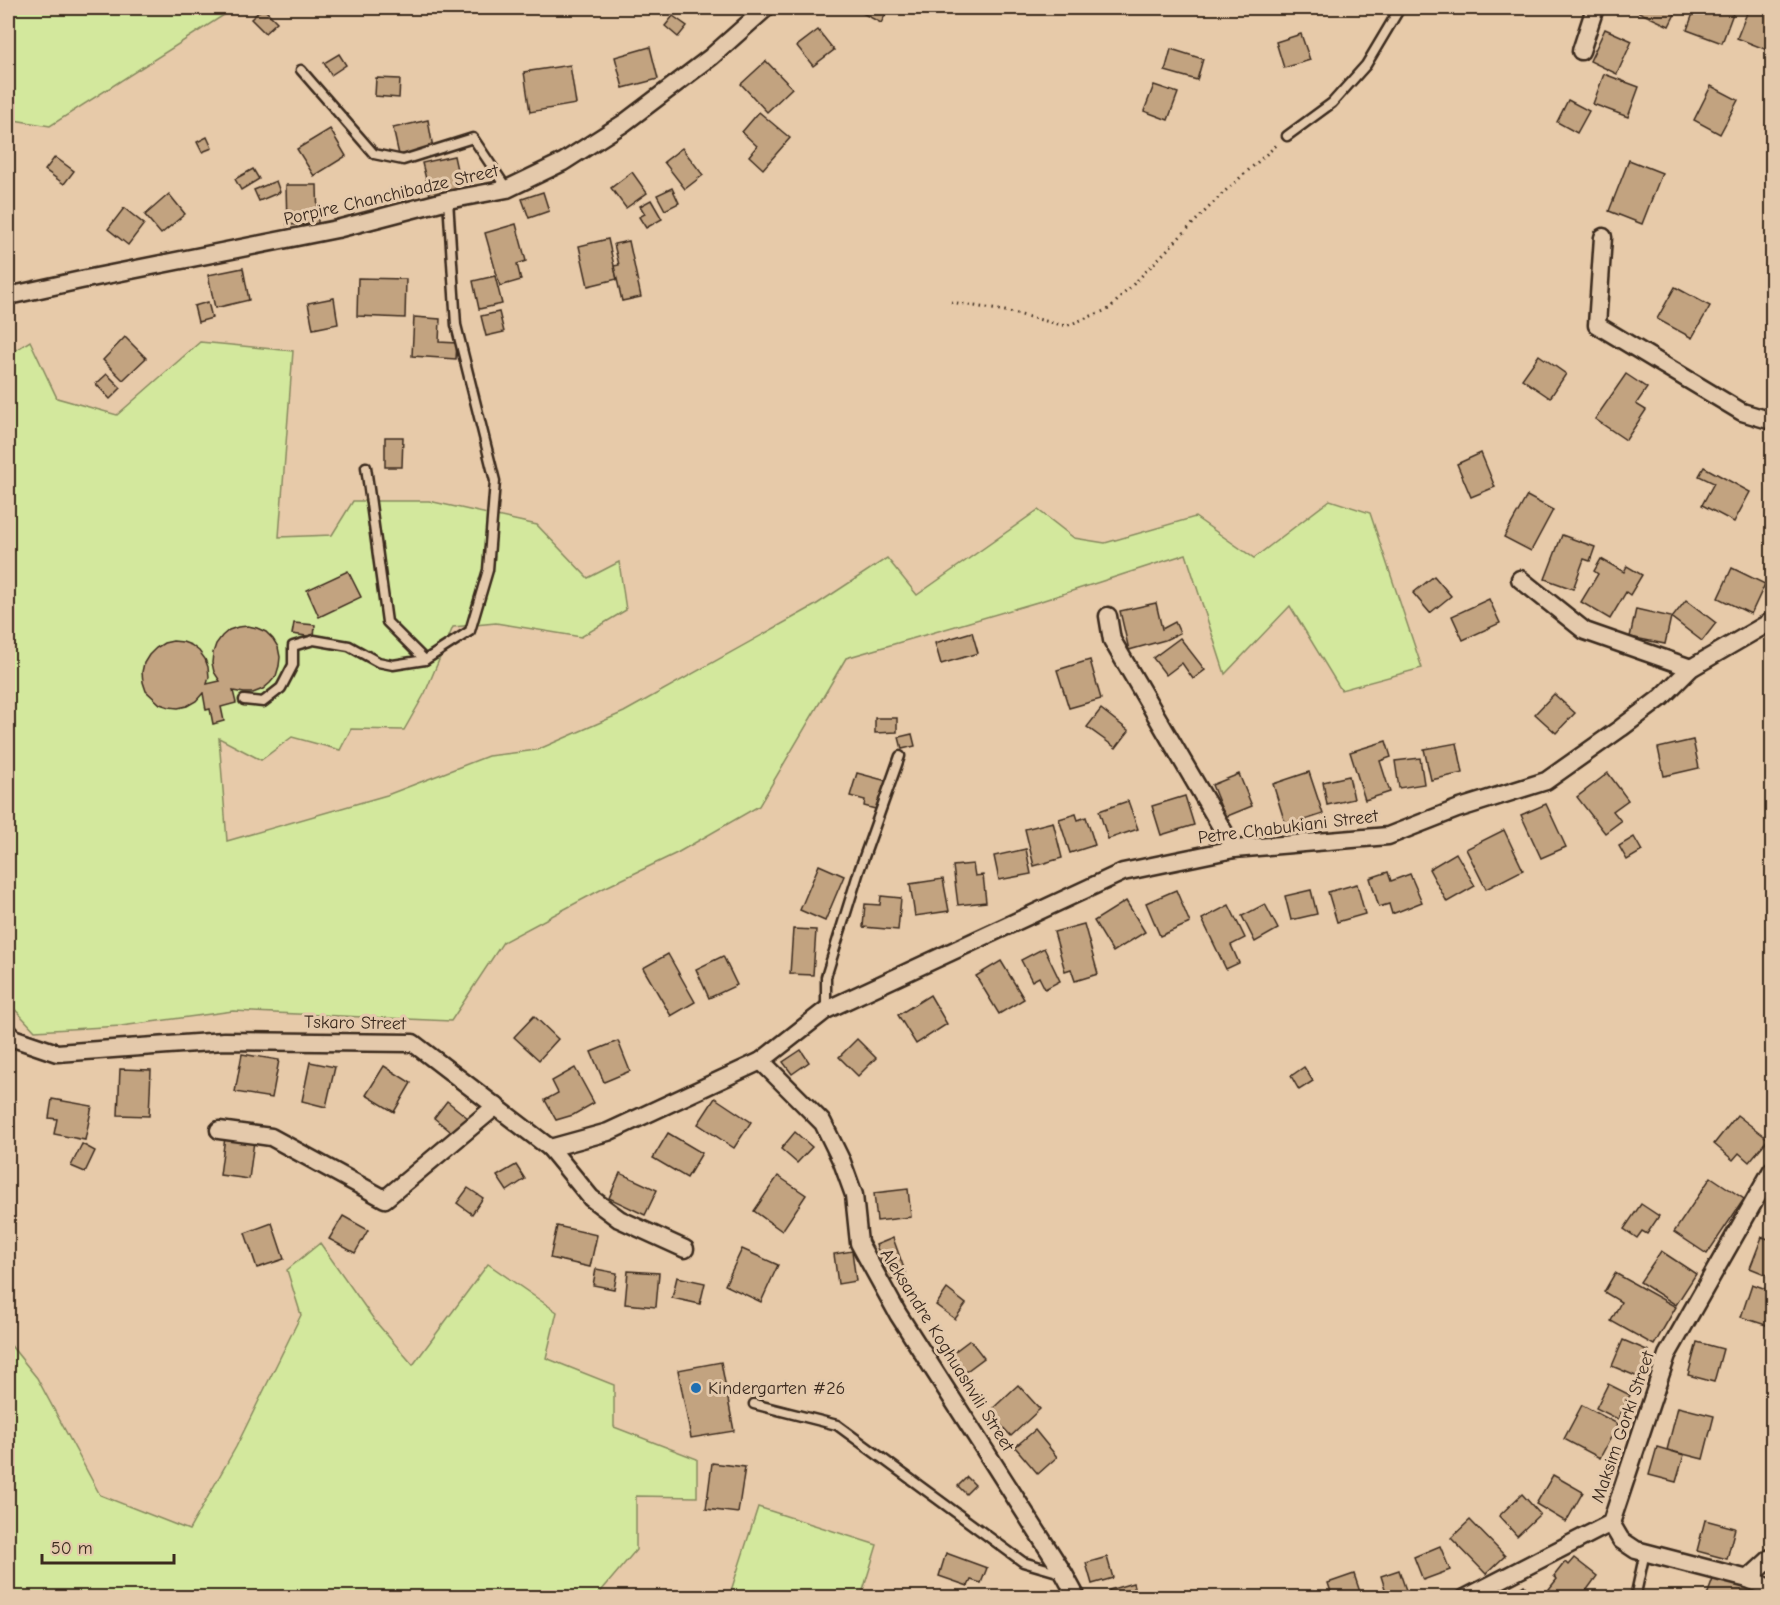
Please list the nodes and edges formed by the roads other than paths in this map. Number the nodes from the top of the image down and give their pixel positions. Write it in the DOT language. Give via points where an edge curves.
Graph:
graph roads {
  1 [pos="766,8"];
  2 [pos="1400,8"];
  3 [pos="1595,8"];
  4 [pos="1581,51"];
  5 [pos="301,70"];
  6 [pos="1287,136"];
  7 [pos="507,189"];
  8 [pos="448,200"];
  9 [pos="1603,237"];
  10 [pos="8,297"];
  11 [pos="1773,421"];
  12 [pos="366,467"];
  13 [pos="1520,579"];
  14 [pos="1108,616"];
  15 [pos="1773,621"];
  16 [pos="425,660"];
  17 [pos="1691,668"];
  18 [pos="244,700"];
  19 [pos="900,756"];
  20 [pos="1234,849"];
  21 [pos="825,1011"];
  22 [pos="8,1034"];
  23 [pos="761,1061"];
  24 [pos="496,1107"];
  25 [pos="219,1130"];
  26 [pos="550,1148"];
  27 [pos="1773,1170"];
  28 [pos="686,1249"];
  29 [pos="754,1404"];
  30 [pos="1611,1523"];
  31 [pos="1645,1552"];
  32 [pos="1773,1557"];
  33 [pos="1064,1574"];
  34 [pos="1748,1579"];
  35 [pos="1773,1589"];
  36 [pos="1077,1598"];
  37 [pos="1465,1598"];
  38 [pos="1635,1598"];
  1 -- 7 [label="street, Porpire Chanchibadze Street" via="711,57 624,123 563,162"];
  2 -- 6 [label="lane" via="1366,65 1332,103"];
  3 -- 4 [label="street"];
  5 -- 7 [label="lane" via="374,154 403,160 473,138"];
  7 -- 8 [label="street, Porpire Chanchibadze Street"];
  8 -- 10 [label="street, Porpire Chanchibadze Street" via="337,230"];
  8 -- 16 [label="lane" via="456,325 495,481 488,570 470,631"];
  9 -- 11 [label="street" via="1597,325 1742,412"];
  12 -- 16 [label="lane" via="387,622"];
  13 -- 17 [label="street" via="1585,631"];
  14 -- 20 [label="street" via="1112,640"];
  15 -- 17 [label="street, Petre Chabukiani Street"];
  16 -- 18 [label="lane" via="393,665 378,662 349,646 314,640 293,645 293,665 281,688 263,702"];
  17 -- 20 [label="street, Petre Chabukiani Street" via="1662,697 1546,781 1388,836"];
  19 -- 21 [label="lane" via="826,977"];
  20 -- 21 [label="street, Petre Chabukiani Street" via="1123,872"];
  21 -- 23 [label="street, Petre Chabukiani Street"];
  22 -- 24 [label="street, Tskaro Street" via="57,1053 224,1041 413,1043"];
  23 -- 26 [label="street" via="608,1132"];
  23 -- 33 [label="street, Aleksandre Koghuashvili Street" via="823,1123 854,1195 859,1243 898,1314"];
  24 -- 25 [label="street" via="385,1199 271,1137"];
  24 -- 26 [label="street, Tskaro Street"];
  26 -- 28 [label="street, Tskaro Street" via="591,1198 619,1219"];
  27 -- 30 [label="street, Maksim Gorki Street" via="1667,1354"];
  29 -- 33 [label="lane" via="837,1425 1023,1562"];
  30 -- 31 [label="street" via="1621,1540"];
  30 -- 37 [label="street, Maksim Gorki Street"];
  31 -- 34 [label="street"];
  31 -- 38 [label="lane"];
  32 -- 34 [label="street"];
  33 -- 36 [label="street, Aleksandre Koghuashvili Street"];
  34 -- 35 [label="street"];
}
